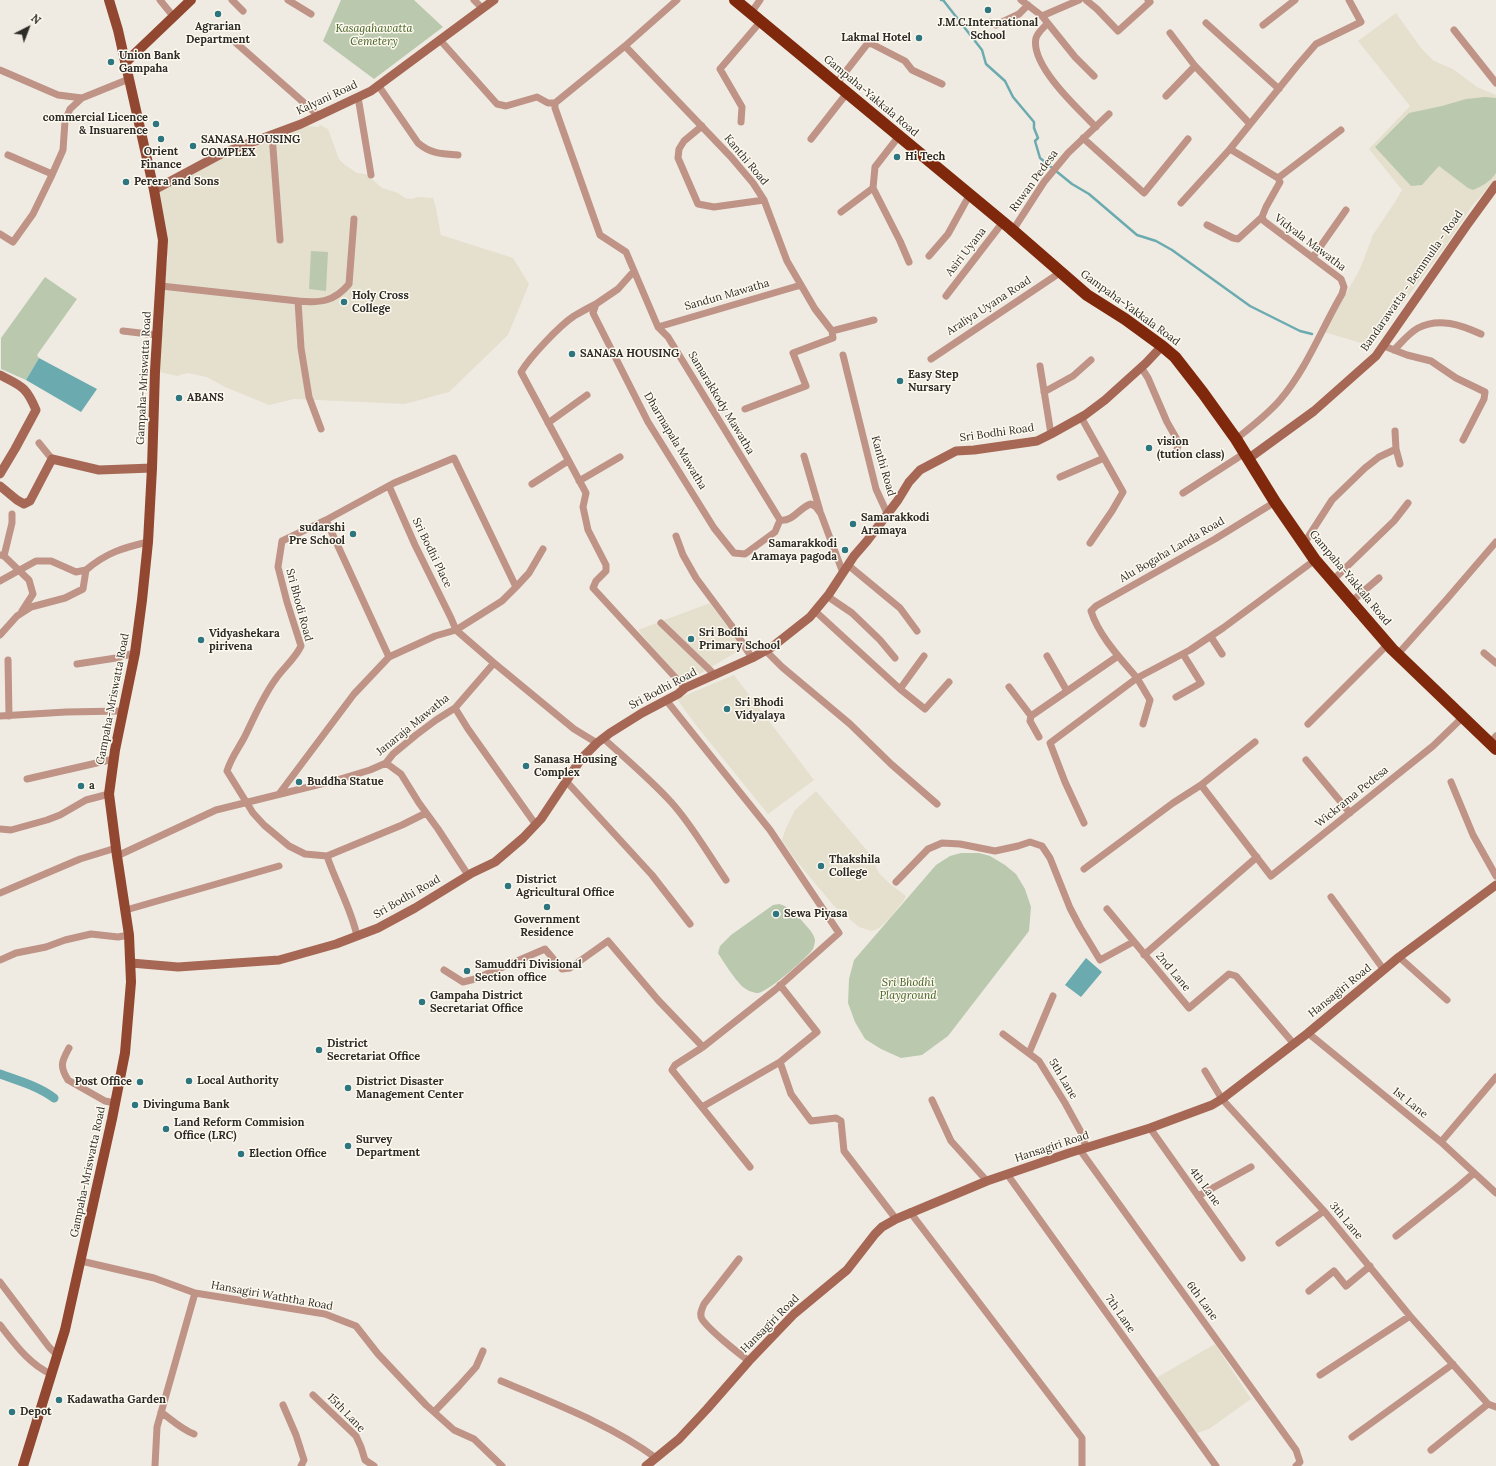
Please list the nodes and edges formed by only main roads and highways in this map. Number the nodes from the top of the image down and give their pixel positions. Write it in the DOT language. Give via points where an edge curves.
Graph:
graph roads {
  1 [pos="109,0"];
  2 [pos="191,0"];
  3 [pos="735,0"];
  4 [pos="125,63"];
  5 [pos="1494,743"];
  6 [pos="23,1466"];
  1 -- 4 [label="main road, Gampaha-Mriswatta Road"];
  2 -- 4 [label="main road"];
  3 -- 5 [label="highway, Gampaha-Yakkala Road" via="1013,230 1087,295 1125,319 1175,357 1236,439 1304,545 1332,581 1388,644 1463,717"];
  4 -- 6 [label="main road, Gampaha-Mriswatta Road" via="163,240 148,542 135,653 122,711 109,794 129,935 131,982 125,1053 81,1260 65,1330"];
}
